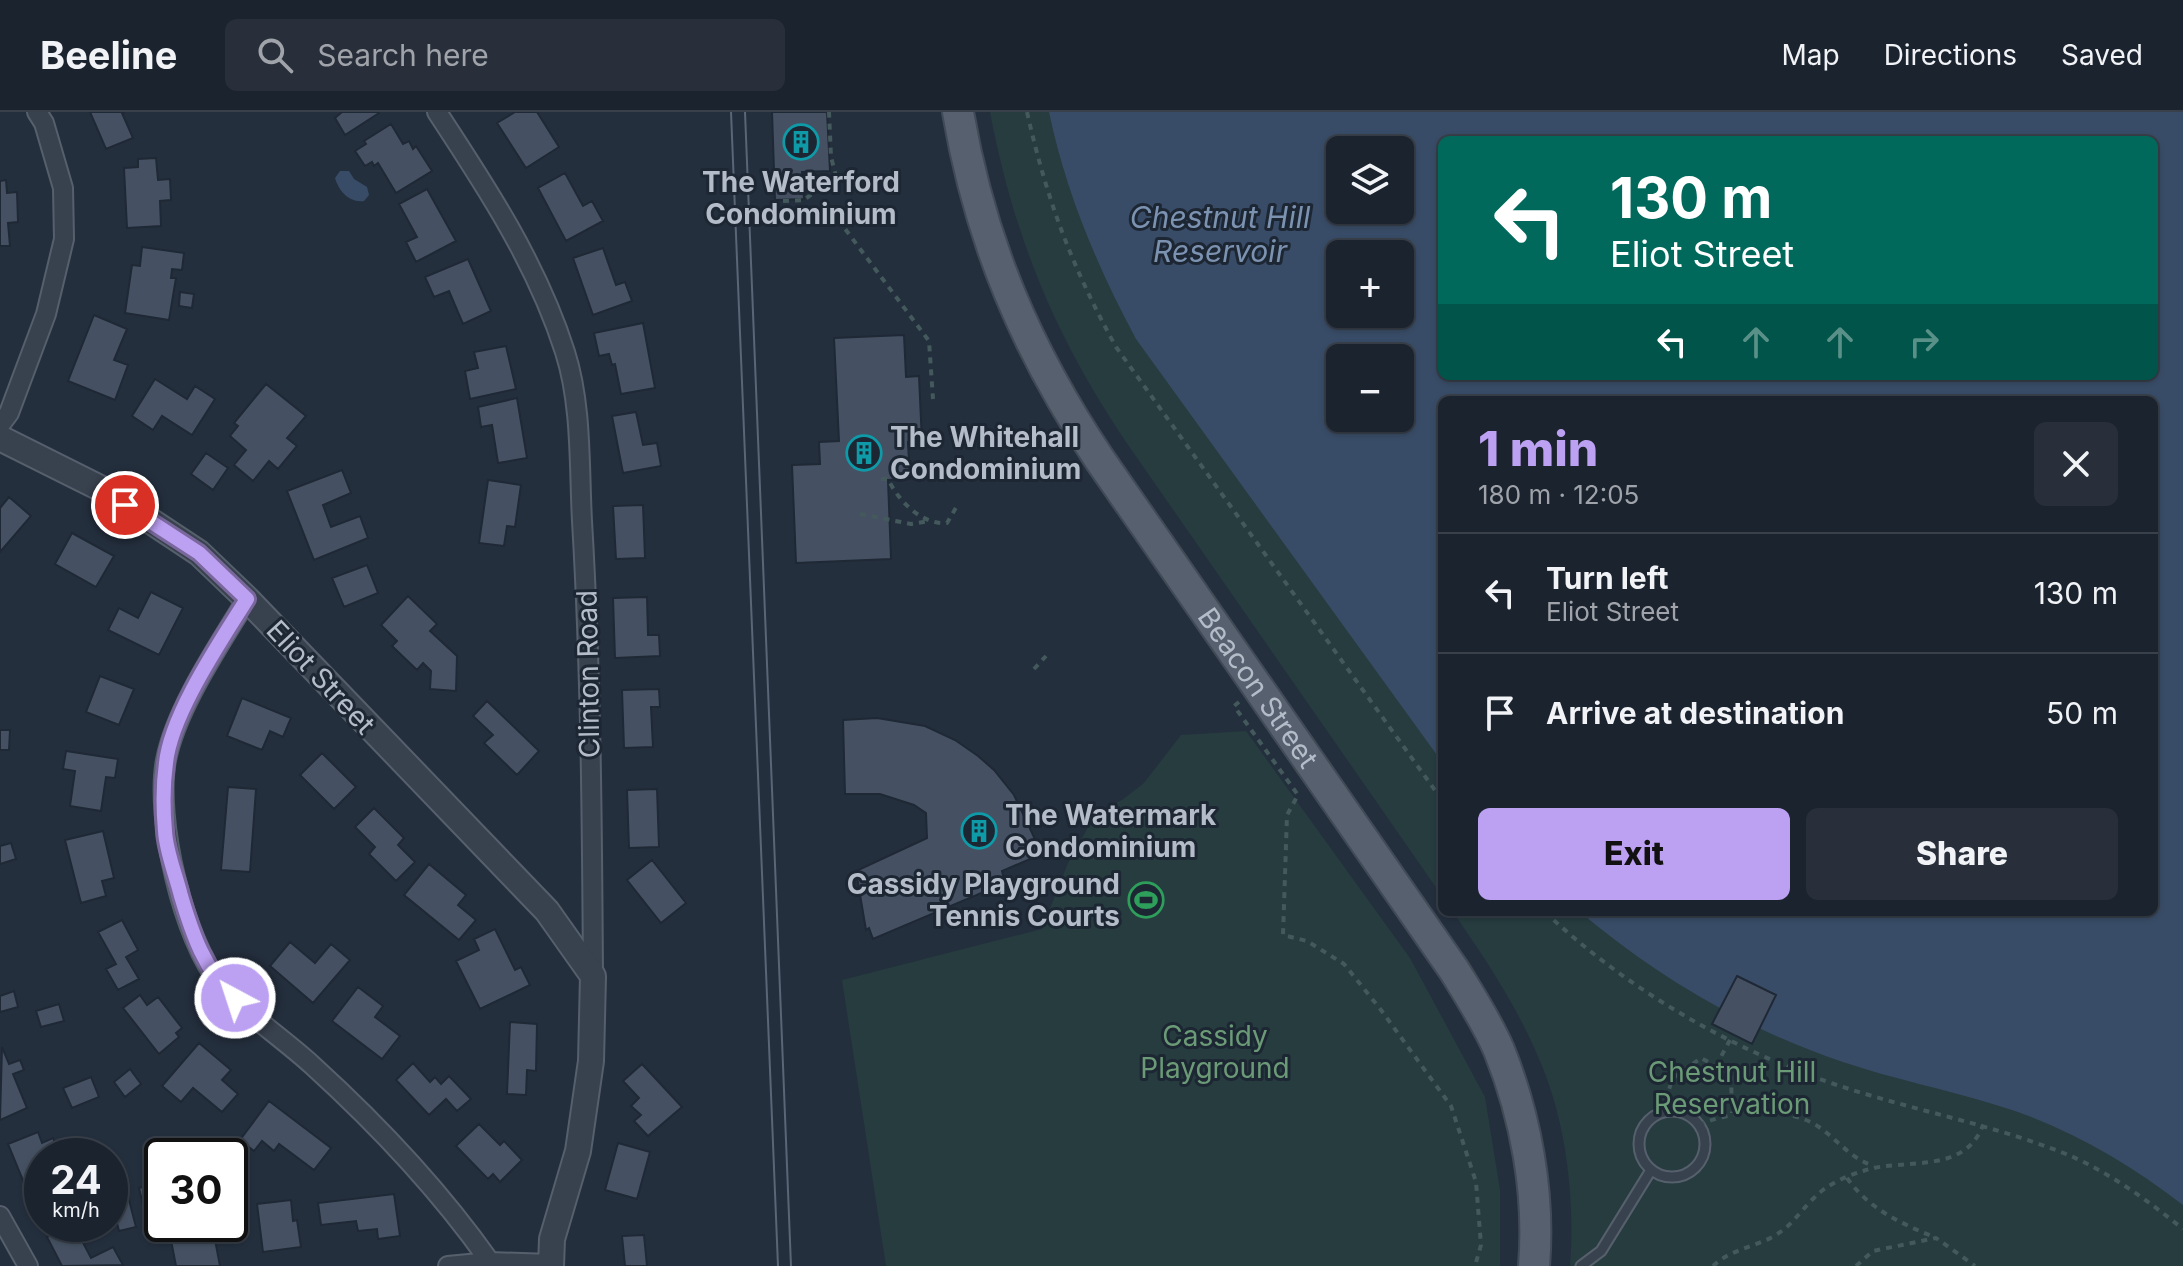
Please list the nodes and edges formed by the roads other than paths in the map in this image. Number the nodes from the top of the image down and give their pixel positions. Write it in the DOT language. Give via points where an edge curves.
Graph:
graph roads {
  1 [pos="37,112"];
  2 [pos="437,112"];
  3 [pos="958,112"];
  4 [pos="0,425"];
  5 [pos="0,438"];
  6 [pos="247,599"];
  7 [pos="593,976"];
  8 [pos="1651,1170"];
  9 [pos="0,1216"];
  10 [pos="490,1262"];
  11 [pos="551,1265"];
  12 [pos="28,1266"];
  13 [pos="448,1266"];
  14 [pos="1534,1266"];
  15 [pos="1581,1266"];
  1 -- 4 [label="street" via="63,188 64,239 46,314"];
  2 -- 7 [label="street, Clinton Road" via="510,226 566,355 575,408 587,595"];
  3 -- 14 [label="main road, Beacon Street" via="991,246 1053,387 1486,1024 1509,1078 1525,1138 1534,1198"];
  5 -- 6 [label="street, Eliot Street" via="104,490 199,553"];
  6 -- 7 [label="street, Eliot Street" via="547,911"];
  6 -- 10 [label="street" via="180,718 166,761 165,833 202,957 221,986 385,1133 455,1212"];
  7 -- 11 [label="street, Clinton Road" via="591,1061 578,1151 552,1239"];
  8 -- 8 [label="lane" via="1675,1178 1698,1166 1705,1150 1699,1125 1672,1111 1650,1119 1639,1138 1642,1159"];
  8 -- 15 [label="lane" via="1601,1251"];
  9 -- 12 [label="street"];
  10 -- 11 [label="street"];
  10 -- 13 [label="street"];
}
